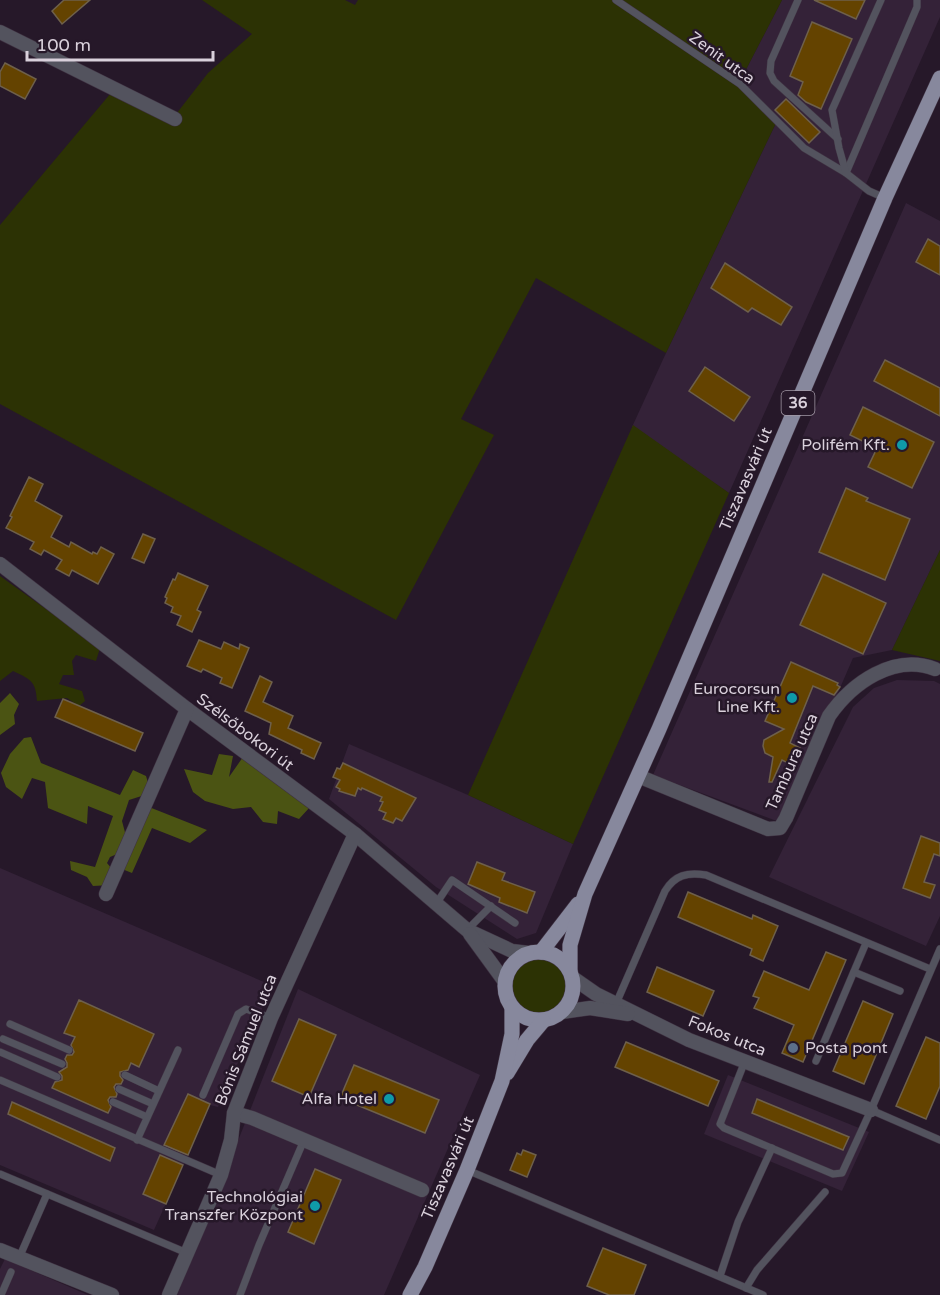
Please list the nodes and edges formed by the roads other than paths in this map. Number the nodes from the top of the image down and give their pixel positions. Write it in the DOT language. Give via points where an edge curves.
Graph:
graph roads {
  1 [pos="616,0"];
  2 [pos="798,0"];
  3 [pos="881,0"];
  4 [pos="917,0"];
  5 [pos="0,32"];
  6 [pos="940,78"];
  7 [pos="175,119"];
  8 [pos="838,139"];
  9 [pos="846,173"];
  10 [pos="885,198"];
  11 [pos="0,564"];
  12 [pos="935,669"];
  13 [pos="187,709"];
  14 [pos="638,776"];
  15 [pos="355,834"];
  16 [pos="106,894"];
  17 [pos="585,894"];
  18 [pos="436,905"];
  19 [pos="491,906"];
  20 [pos="515,922"];
  21 [pos="467,930"];
  22 [pos="866,943"];
  23 [pos="940,949"];
  24 [pos="535,952"];
  25 [pos="930,969"];
  26 [pos="854,972"];
  27 [pos="571,974"];
  28 [pos="505,982"];
  29 [pos="900,991"];
  30 [pos="611,1004"];
  31 [pos="512,1007"];
  32 [pos="562,1012"];
  33 [pos="271,1018"];
  34 [pos="543,1021"];
  35 [pos="10,1024"];
  36 [pos="3,1039"];
  37 [pos="69,1050"];
  38 [pos="178,1050"];
  39 [pos="0,1053"];
  40 [pos="745,1061"];
  41 [pos="816,1061"];
  42 [pos="62,1064"];
  43 [pos="125,1075"];
  44 [pos="57,1077"];
  45 [pos="0,1080"];
  46 [pos="502,1081"];
  47 [pos="119,1089"];
  48 [pos="159,1091"];
  49 [pos="203,1095"];
  50 [pos="113,1102"];
  51 [pos="153,1104"];
  52 [pos="871,1110"];
  53 [pos="234,1113"];
  54 [pos="147,1117"];
  55 [pos="137,1140"];
  56 [pos="304,1140"];
  57 [pos="940,1140"];
  58 [pos="772,1148"];
  59 [pos="468,1170"];
  60 [pos="0,1174"];
  61 [pos="220,1175"];
  62 [pos="422,1190"];
  63 [pos="825,1192"];
  64 [pos="47,1194"];
  65 [pos="0,1250"];
  66 [pos="187,1253"];
  67 [pos="19,1259"];
  68 [pos="425,1267"];
  69 [pos="11,1272"];
  70 [pos="720,1276"];
  71 [pos="746,1288"];
  72 [pos="1,1295"];
  73 [pos="112,1295"];
  74 [pos="169,1295"];
  75 [pos="240,1295"];
  76 [pos="410,1295"];
  77 [pos="417,1295"];
  78 [pos="763,1295"];
  1 -- 9 [label="lane, Zenit utca" via="740,84 804,148"];
  2 -- 8 [label="lane" via="771,60 770,73"];
  3 -- 8 [label="lane" via="832,110"];
  4 -- 9 [label="lane"];
  5 -- 7 [label="street"];
  6 -- 10 [label="main road, Tiszavasvári út / 36"];
  8 -- 9 [label="lane"];
  9 -- 10 [label="lane, Zenit utca"];
  10 -- 14 [label="main road, Tiszavasvári út / 36"];
  11 -- 13 [label="street, Szélsőbokori út"];
  12 -- 14 [label="street, Tambura utca" via="914,663 888,669 871,676 838,703 780,828 768,829"];
  13 -- 15 [label="street, Szélsőbokori út"];
  13 -- 16 [label="street"];
  14 -- 17 [label="main road, Tiszavasvári út / 36"];
  15 -- 18 [label="street, Szélsőbokori út"];
  15 -- 33 [label="street, Bónis Sámuel utca"];
  17 -- 24 [label="main road, 36"];
  17 -- 27 [label="main road, 36" via="570,945"];
  18 -- 19 [label="lane" via="452,879"];
  18 -- 21 [label="street, Szélsőbokori út"];
  19 -- 20 [label="lane"];
  19 -- 21 [label="lane"];
  21 -- 24 [label="street" via="506,949"];
  21 -- 28 [label="street"];
  22 -- 25 [label="lane"];
  22 -- 26 [label="lane"];
  22 -- 30 [label="lane" via="706,875 682,874 671,880"];
  23 -- 25 [label="lane"];
  24 -- 27 [label="main road" via="561,959"];
  24 -- 28 [label="main road, 36" via="516,961"];
  25 -- 52 [label="lane"];
  26 -- 29 [label="lane"];
  26 -- 41 [label="lane"];
  27 -- 30 [label="street, Fokos utca"];
  27 -- 32 [label="main road, 36" via="572,996"];
  28 -- 31 [label="main road"];
  30 -- 32 [label="street"];
  30 -- 40 [label="street, Fokos utca"];
  31 -- 34 [label="main road" via="529,1019"];
  31 -- 46 [label="main road" via="512,1034"];
  32 -- 34 [label="main road"];
  33 -- 49 [label="lane" via="246,1009 238,1014"];
  33 -- 53 [label="street, Bónis Sámuel utca"];
  34 -- 46 [label="main road"];
  35 -- 37 [label="lane"];
  36 -- 42 [label="lane"];
  38 -- 48 [label="lane"];
  39 -- 44 [label="lane"];
  40 -- 52 [label="street, Fokos utca"];
  40 -- 58 [label="lane" via="720,1124"];
  43 -- 48 [label="lane"];
  45 -- 55 [label="lane"];
  46 -- 59 [label="main road, Tiszavasvári út"];
  47 -- 51 [label="lane"];
  48 -- 51 [label="lane"];
  50 -- 54 [label="lane"];
  51 -- 54 [label="lane"];
  52 -- 57 [label="lane, Fokos utca"];
  52 -- 58 [label="lane" via="842,1173"];
  53 -- 56 [label="street"];
  53 -- 61 [label="street, Bónis Sámuel utca" via="231,1140"];
  54 -- 55 [label="lane"];
  55 -- 61 [label="lane"];
  56 -- 62 [label="street"];
  56 -- 75 [label="lane"];
  58 -- 70 [label="lane" via="738,1222"];
  59 -- 68 [label="main road, Tiszavasvári út"];
  59 -- 70 [label="lane"];
  60 -- 64 [label="lane"];
  61 -- 66 [label="street, Bónis Sámuel utca"];
  63 -- 71 [label="lane"];
  64 -- 66 [label="lane"];
  64 -- 67 [label="lane"];
  65 -- 67 [label="street"];
  66 -- 74 [label="street, Bónis Sámuel utca"];
  67 -- 73 [label="street"];
  68 -- 76 [label="main road, Tiszavasvári út"];
  68 -- 77 [label="main road, Tiszavasvári út"];
  69 -- 72 [label="lane"];
  70 -- 71 [label="lane"];
  71 -- 78 [label="lane"];
}
